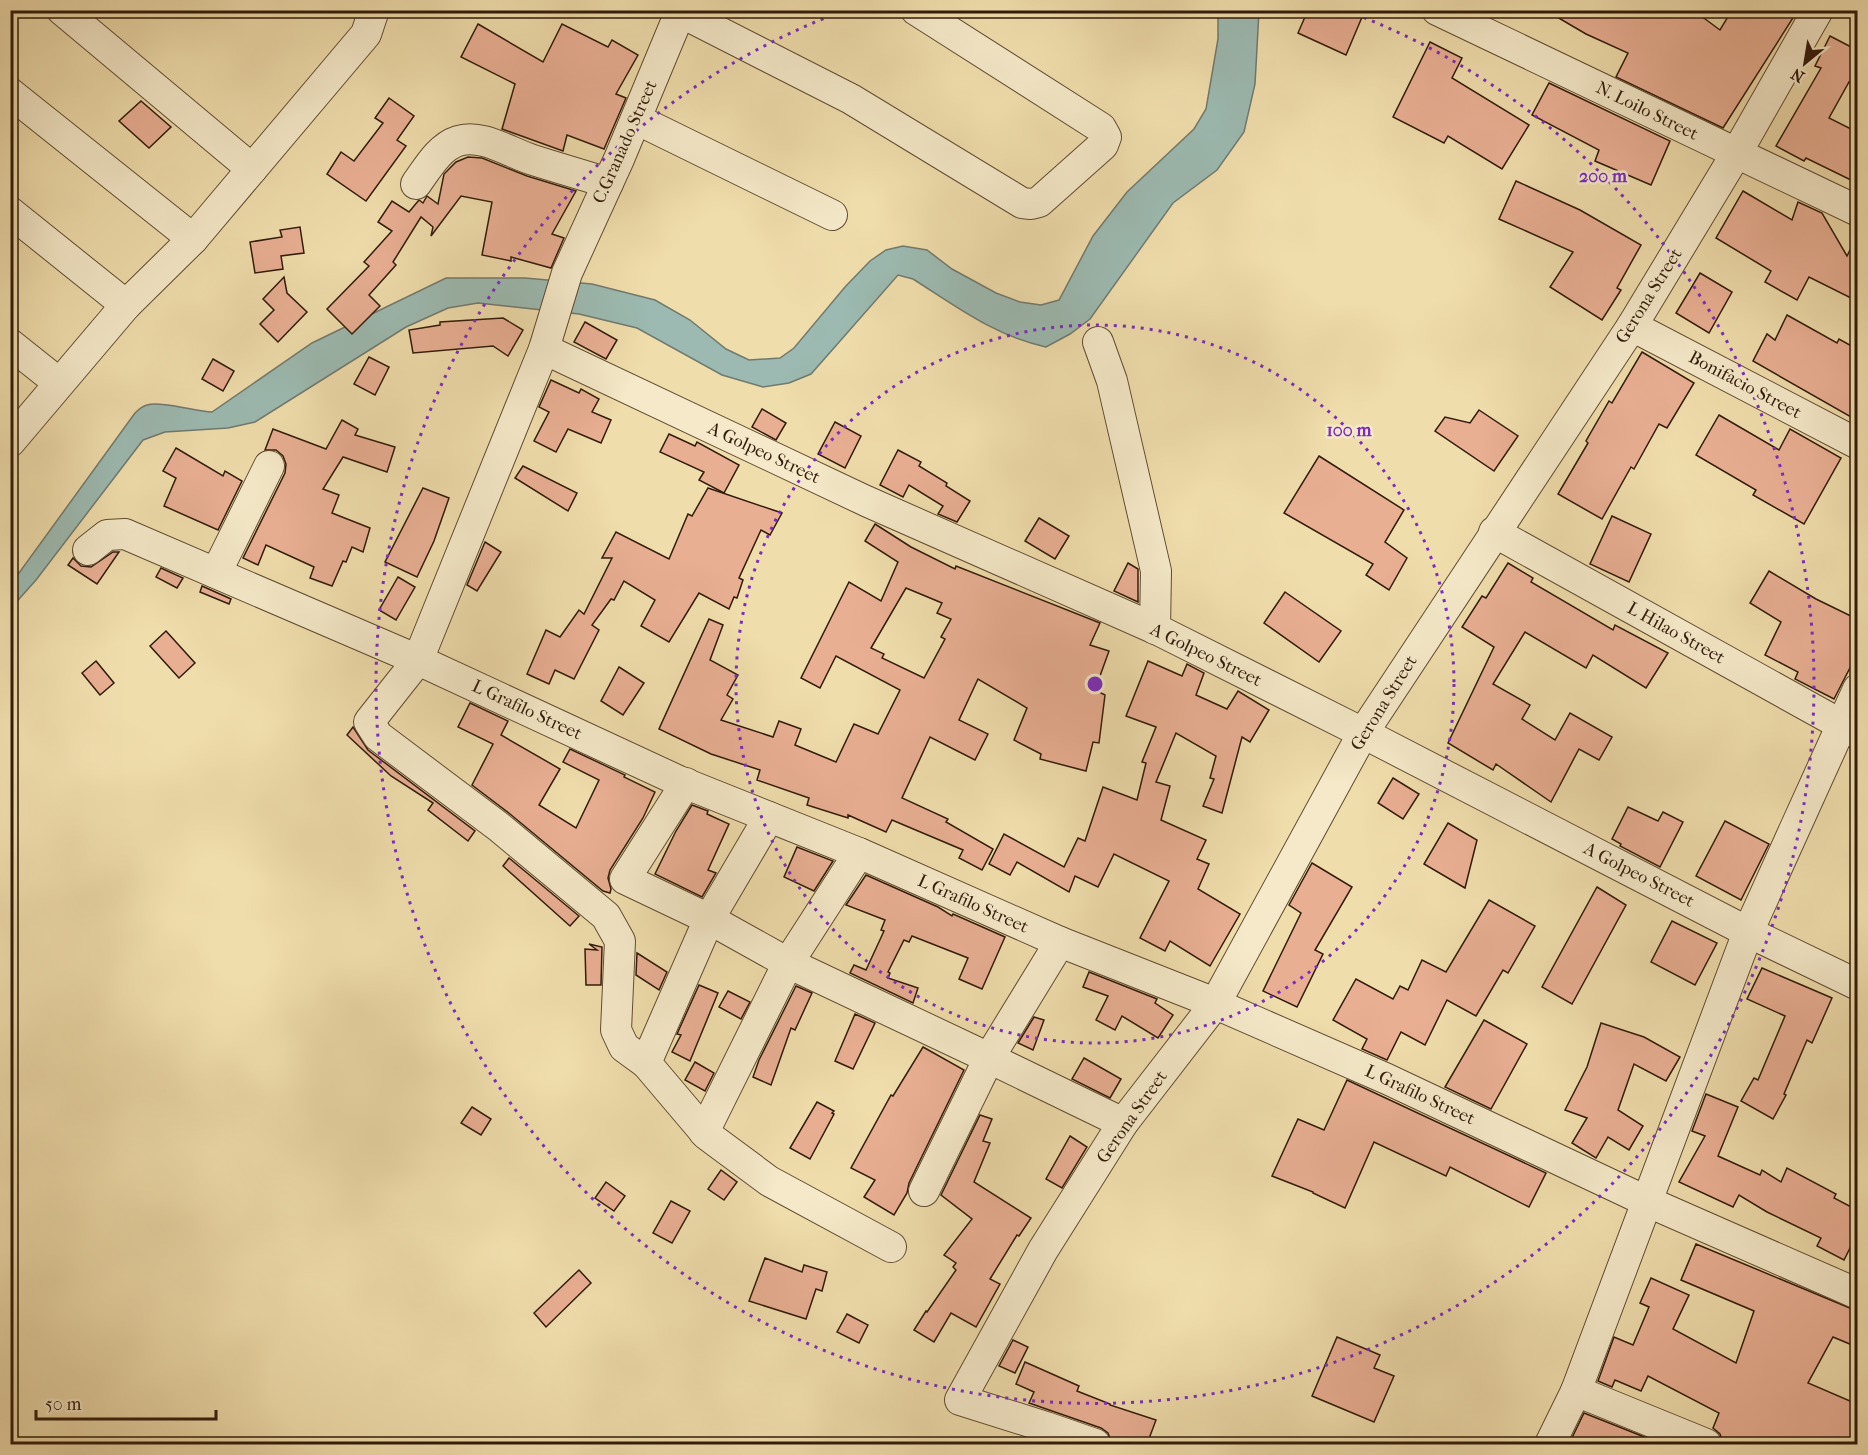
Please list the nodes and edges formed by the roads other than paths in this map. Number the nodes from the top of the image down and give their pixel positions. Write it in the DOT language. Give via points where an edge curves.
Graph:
graph roads {
  1 [pos="62,10"];
  2 [pos="374,10"];
  3 [pos="916,10"];
  4 [pos="1437,10"];
  5 [pos="1818,10"];
  6 [pos="674,14"];
  7 [pos="10,93"];
  8 [pos="636,119"];
  9 [pos="1736,154"];
  10 [pos="252,169"];
  11 [pos="608,183"];
  12 [pos="416,184"];
  13 [pos="1857,211"];
  14 [pos="10,212"];
  15 [pos="832,214"];
  16 [pos="193,239"];
  17 [pos="126,305"];
  18 [pos="1632,326"];
  19 [pos="1098,342"];
  20 [pos="10,344"];
  21 [pos="544,349"];
  22 [pos="59,383"];
  23 [pos="10,442"];
  24 [pos="1857,444"];
  25 [pos="269,466"];
  26 [pos="1494,532"];
  27 [pos="88,550"];
  28 [pos="216,573"];
  29 [pos="1155,629"];
  30 [pos="418,660"];
  31 [pos="1857,689"];
  32 [pos="1849,730"];
  33 [pos="1363,733"];
  34 [pos="686,783"];
  35 [pos="769,817"];
  36 [pos="859,853"];
  37 [pos="625,879"];
  38 [pos="606,916"];
  39 [pos="709,919"];
  40 [pos="1748,932"];
  41 [pos="1060,942"];
  42 [pos="788,963"];
  43 [pos="1857,985"];
  44 [pos="1215,1004"];
  45 [pos="989,1058"];
  46 [pos="646,1063"];
  47 [pos="1123,1124"];
  48 [pos="704,1132"];
  49 [pos="924,1191"];
  50 [pos="1646,1200"];
  51 [pos="891,1247"];
  52 [pos="1857,1294"];
  53 [pos="1576,1391"];
  54 [pos="1095,1444"];
  55 [pos="1550,1444"];
  56 [pos="1706,1444"];
  1 -- 10 [label="street"];
  2 -- 10 [label="street" via="366,34"];
  3 -- 6 [label="street" via="1101,128 1106,140 1039,202 1022,202 852,99"];
  4 -- 9 [label="street, N. Loilo Street"];
  5 -- 9 [label="street, Gerona Street"];
  6 -- 8 [label="street, C.Granado Street"];
  7 -- 16 [label="street"];
  8 -- 11 [label="street, C.Granado Street"];
  8 -- 15 [label="street"];
  9 -- 13 [label="street, N. Loilo Street"];
  9 -- 18 [label="street, Gerona Street"];
  10 -- 16 [label="street"];
  11 -- 12 [label="street" via="470,139 447,146"];
  11 -- 21 [label="street, C.Granado Street" via="567,273"];
  14 -- 17 [label="street"];
  16 -- 17 [label="street"];
  17 -- 22 [label="street"];
  18 -- 24 [label="street, Bonifacio Street"];
  18 -- 26 [label="street, Gerona Street"];
  19 -- 29 [label="street" via="1112,381 1156,571"];
  20 -- 22 [label="street"];
  21 -- 29 [label="street, A Golpeo Street" via="866,501"];
  21 -- 30 [label="street, C.Granado Street"];
  22 -- 23 [label="street"];
  25 -- 28 [label="street"];
  26 -- 32 [label="street, L Hilao Street"];
  26 -- 33 [label="street, Gerona Street"];
  27 -- 28 [label="street, L Grafilo Street" via="107,535 125,534"];
  28 -- 30 [label="street, L Grafilo Street"];
  29 -- 33 [label="street, A Golpeo Street"];
  30 -- 34 [label="street, L Grafilo Street"];
  30 -- 38 [label="street, C.Granado Street" via="369,722 378,736 499,827"];
  31 -- 32 [label="street"];
  32 -- 40 [label="street"];
  33 -- 40 [label="street, A Golpeo Street"];
  33 -- 44 [label="street, Gerona Street"];
  34 -- 35 [label="street, L Grafilo Street"];
  34 -- 37 [label="street"];
  35 -- 36 [label="street, L Grafilo Street"];
  35 -- 39 [label="street"];
  36 -- 41 [label="street, L Grafilo Street"];
  36 -- 42 [label="street"];
  37 -- 38 [label="street"];
  37 -- 39 [label="street"];
  38 -- 46 [label="street" via="620,941 616,1030 624,1047"];
  39 -- 42 [label="street"];
  39 -- 46 [label="street"];
  40 -- 43 [label="street, A Golpeo Street"];
  40 -- 50 [label="street"];
  41 -- 44 [label="street, L Grafilo Street"];
  41 -- 45 [label="street"];
  42 -- 45 [label="street"];
  42 -- 48 [label="street"];
  44 -- 47 [label="street, Gerona Street"];
  44 -- 50 [label="street, L Grafilo Street"];
  45 -- 47 [label="street"];
  45 -- 49 [label="street"];
  46 -- 48 [label="street"];
  47 -- 54 [label="street, Gerona Street" via="1043,1250 960,1400"];
  48 -- 51 [label="street" via="769,1181"];
  50 -- 52 [label="street, L Grafilo Street"];
  50 -- 53 [label="street"];
  53 -- 55 [label="street"];
  53 -- 56 [label="street"];
}
